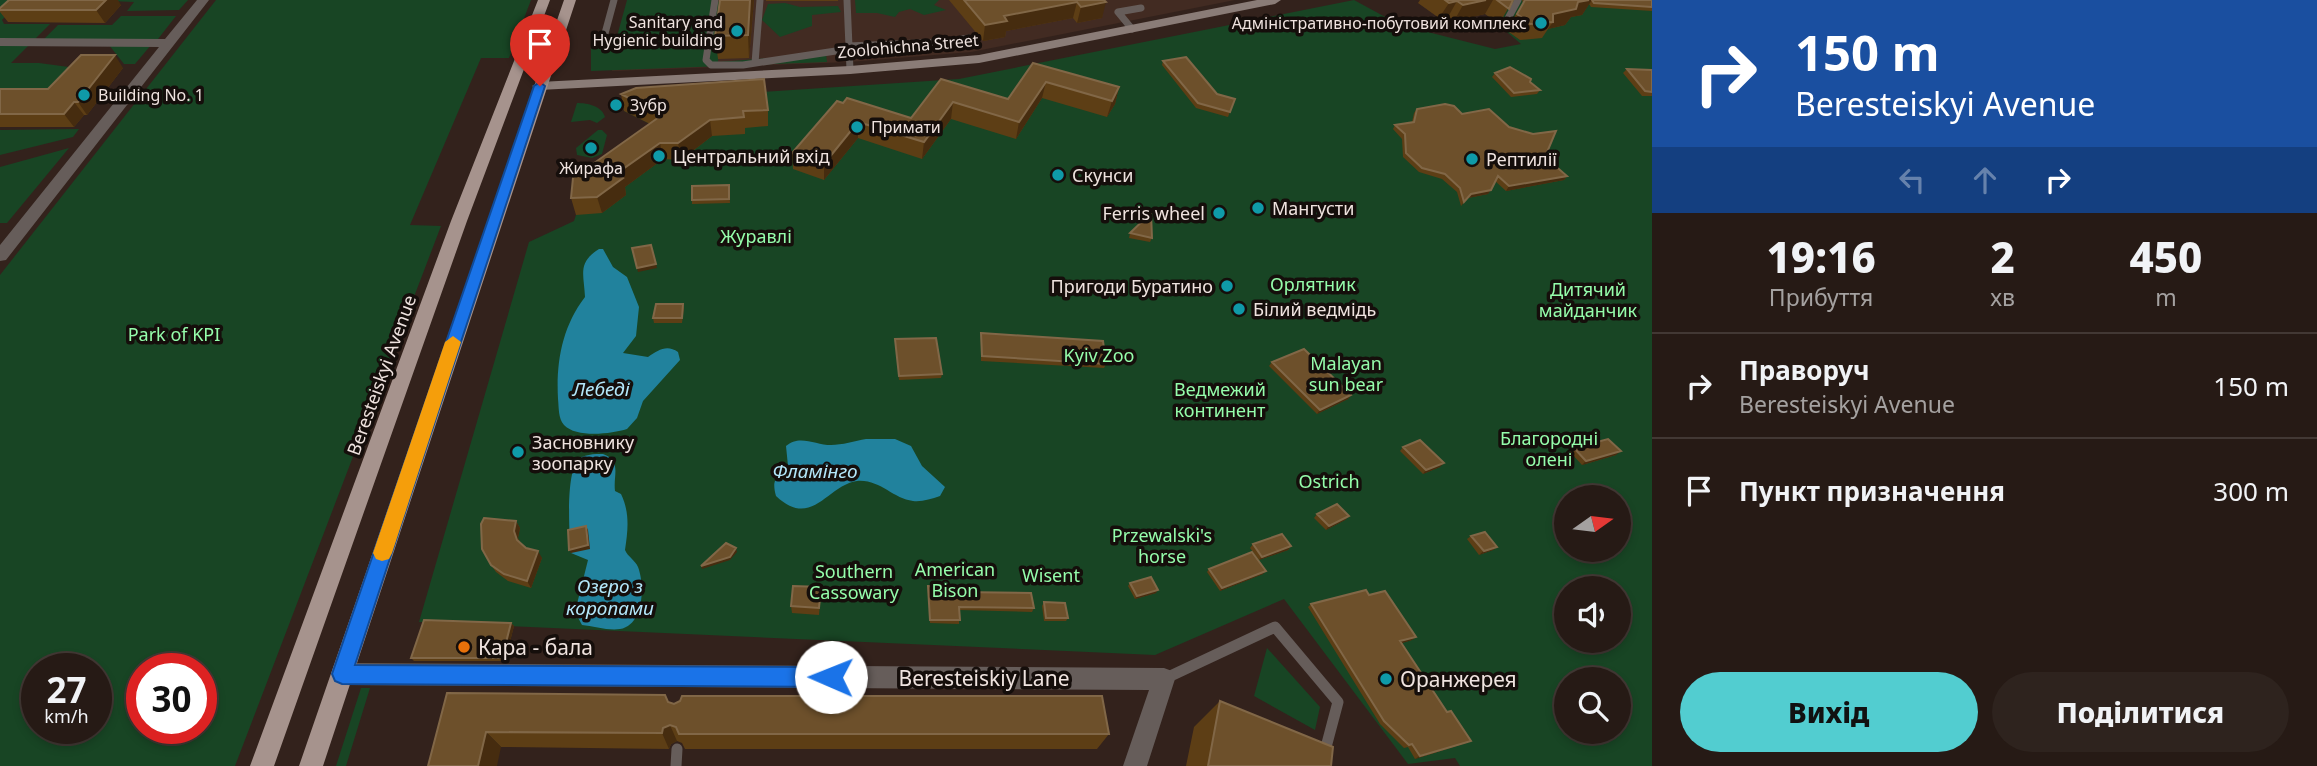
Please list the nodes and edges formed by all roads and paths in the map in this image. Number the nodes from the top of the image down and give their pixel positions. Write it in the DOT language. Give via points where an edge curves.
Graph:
graph roads {
  1 [pos="203,0"];
  2 [pos="544,0"];
  3 [pos="570,0"];
  4 [pos="614,0"];
  5 [pos="715,0"];
  6 [pos="760,0"];
  7 [pos="847,0"];
  8 [pos="1275,0"];
  9 [pos="1518,0"];
  10 [pos="1140,8"];
  11 [pos="1505,24"];
  12 [pos="1132,29"];
  13 [pos="604,37"];
  14 [pos="969,38"];
  15 [pos="0,42"];
  16 [pos="170,43"];
  17 [pos="849,48"];
  18 [pos="755,63"];
  19 [pos="850,70"];
  20 [pos="710,71"];
  21 [pos="540,86"];
  22 [pos="0,256"];
  23 [pos="342,674"];
  24 [pos="1164,679"];
  25 [pos="677,749"];
  26 [pos="262,766"];
  27 [pos="311,766"];
  28 [pos="676,766"];
  29 [pos="1135,766"];
  30 [pos="1321,766"];
  1 -- 16 [label="street"];
  2 -- 26 [label="main road, Beresteiskyi Avenue"];
  3 -- 21 [label="main road"];
  4 -- 13 [label="lane"];
  5 -- 20 [label="lane" via="706,60"];
  6 -- 18 [label="lane"];
  7 -- 17 [label="lane"];
  8 -- 12 [label="street, Zoolohichna Street"];
  9 -- 11 [label="lane"];
  10 -- 12 [label="lane" via="1118,12"];
  12 -- 19 [label="street, Zoolohichna Street" via="979,58"];
  14 -- 17 [label="lane"];
  15 -- 16 [label="street"];
  16 -- 22 [label="street"];
  17 -- 18 [label="lane"];
  17 -- 19 [label="lane"];
  18 -- 20 [label="lane"];
  19 -- 20 [label="street, Zoolohichna Street"];
  20 -- 21 [label="street, Zoolohichna Street"];
  21 -- 23 [label="main road"];
  23 -- 24 [label="street, Beresteiskiy Lane"];
  23 -- 27 [label="main road"];
  24 -- 29 [label="street"];
  24 -- 30 [label="lane" via="1275,627 1338,702"];
  25 -- 28 [label="lane"];
}
